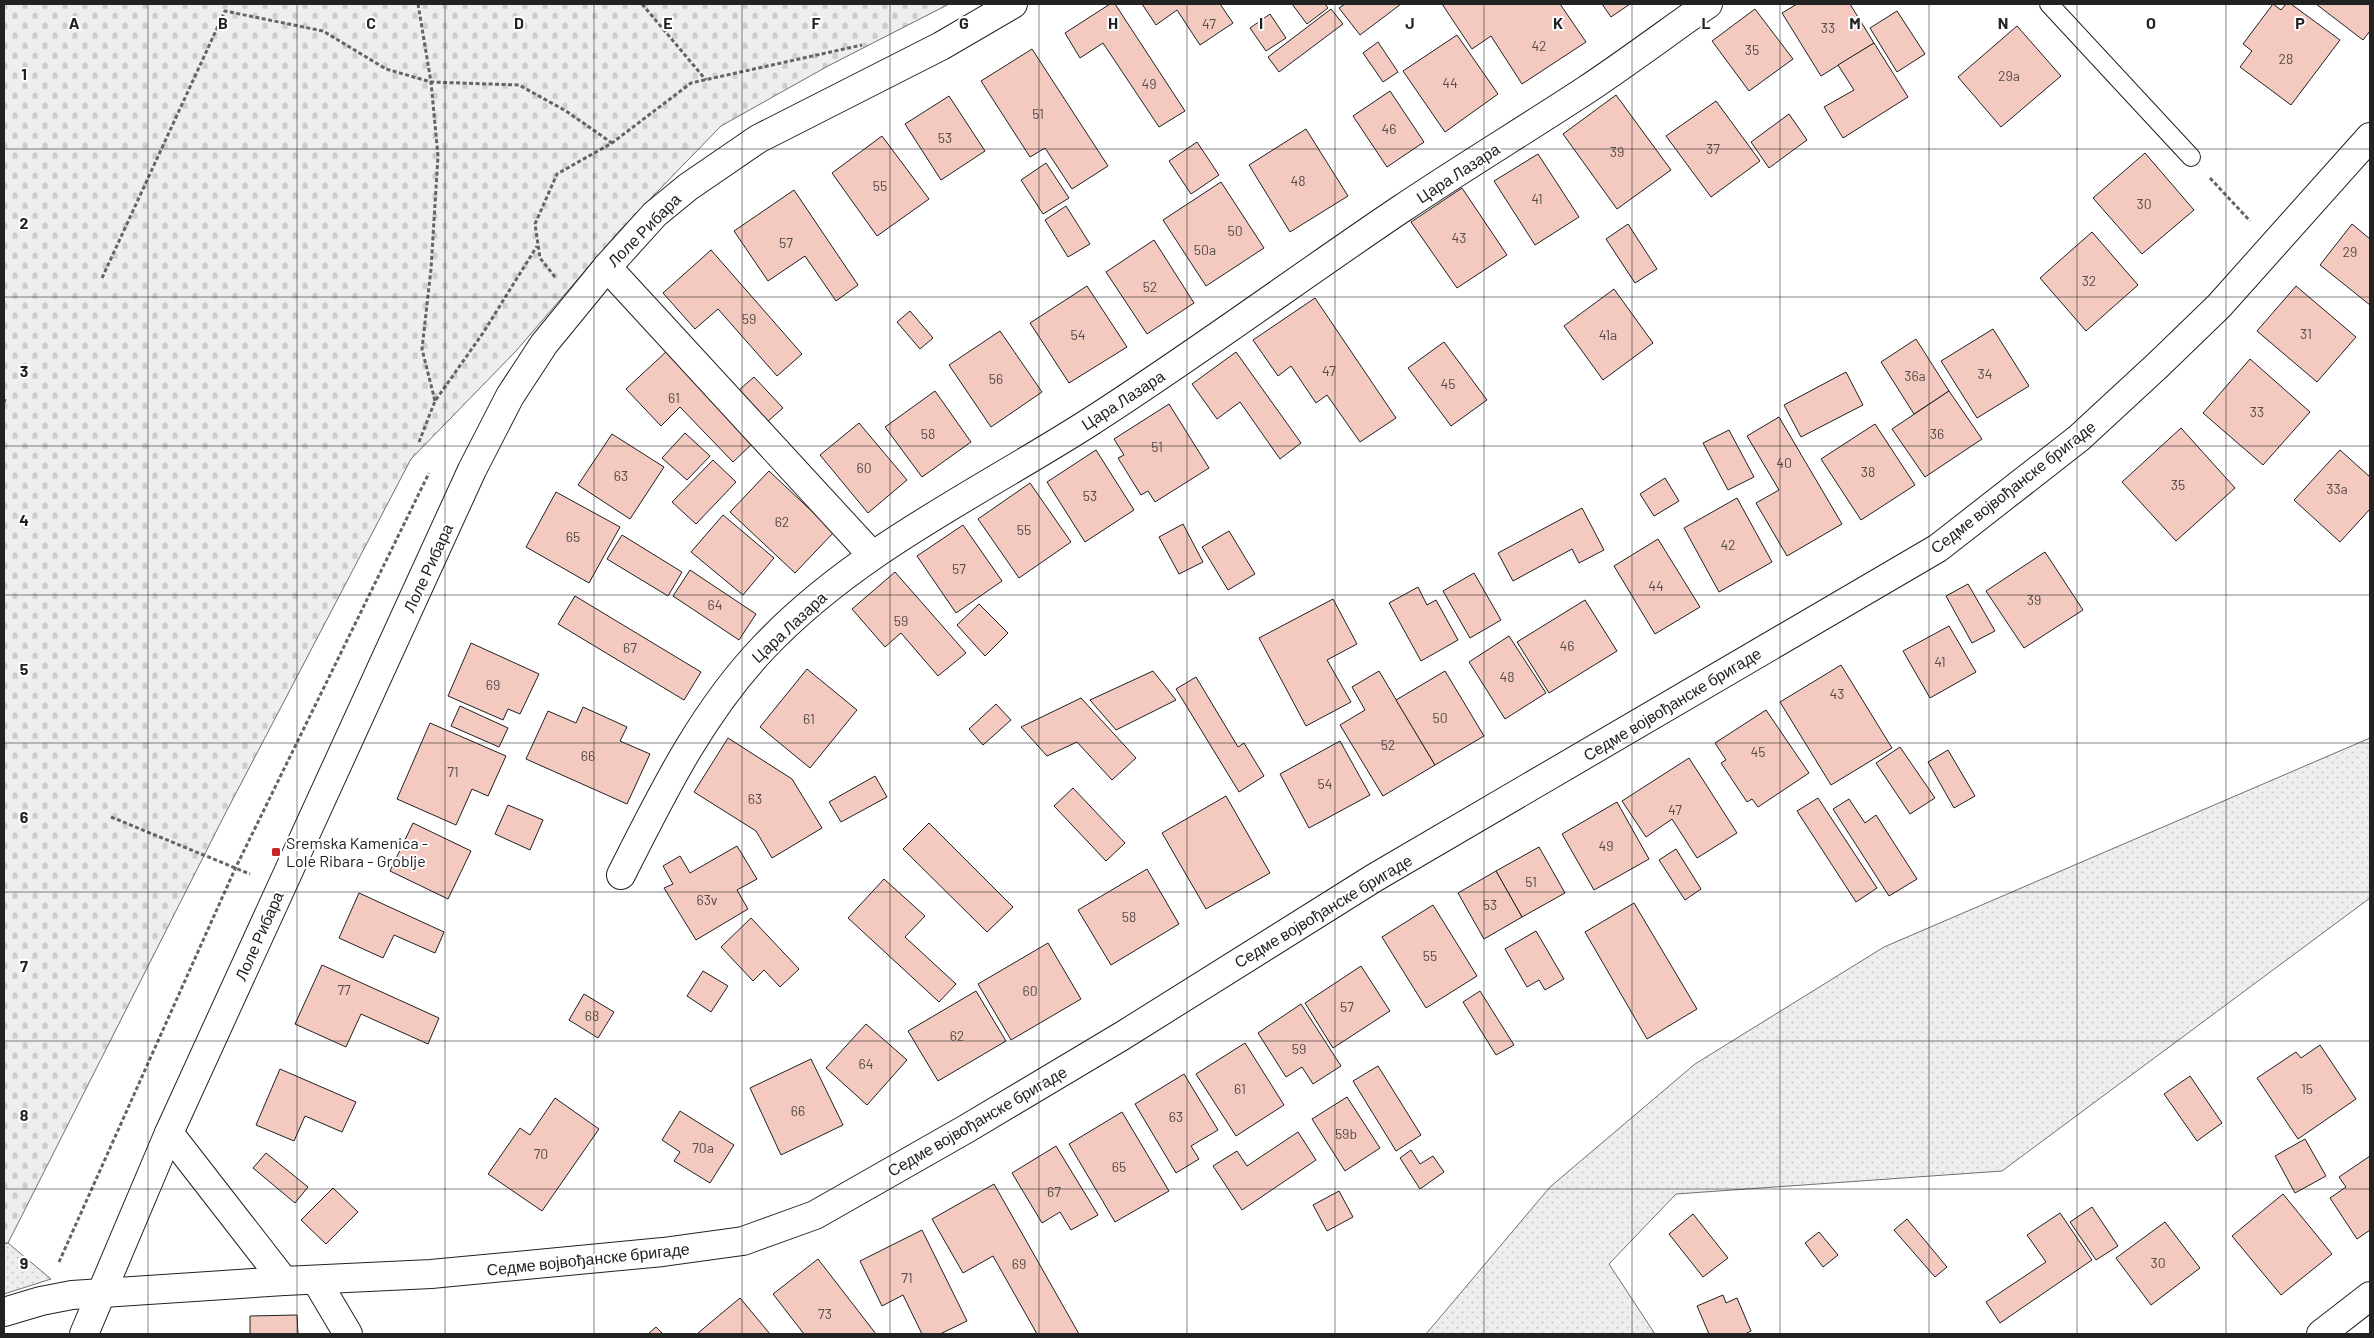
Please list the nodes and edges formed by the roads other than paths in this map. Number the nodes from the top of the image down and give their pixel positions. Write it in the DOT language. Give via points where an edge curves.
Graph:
graph roads {
  1 [pos="1013,4"];
  2 [pos="1708,4"];
  3 [pos="2049,4"];
  4 [pos="2370,137"];
  5 [pos="2191,157"];
  6 [pos="607,267"];
  7 [pos="872,555"];
  8 [pos="621,875"];
  9 [pos="169,1133"];
  10 [pos="316,1280"];
  11 [pos="284,1281"];
  12 [pos="102,1293"];
  13 [pos="2370,1296"];
  14 [pos="4,1312"];
  15 [pos="84,1334"];
  16 [pos="348,1334"];
  17 [pos="2321,1334"];
  1 -- 6 [label="street, Лоле Рибара" via="902,67 792,120 725,160 655,214"];
  2 -- 7 [label="street, Цара Лазара" via="1589,88 1401,210 1097,418"];
  3 -- 5 [label="lane"];
  4 -- 10 [label="street, Седме војвођанске бригаде" via="2219,306 2079,438 1938,548 1374,878 1122,1036 966,1130 815,1215 743,1241 663,1252 432,1274"];
  6 -- 7 [label="street"];
  6 -- 9 [label="street, Лоле Рибара" via="544,344 510,396 472,470"];
  7 -- 8 [label="street, Цара Лазара" via="766,644 728,686 688,749"];
  9 -- 11 [label="street"];
  9 -- 12 [label="street, Лоле Рибара"];
  10 -- 11 [label="street, Седме војвођанске бригаде"];
  10 -- 16 [label="street"];
  11 -- 12 [label="street, Седме војвођанске бригаде"];
  12 -- 14 [label="street, Седме војвођанске бригаде" via="41,1301"];
  12 -- 15 [label="street, Лоле Рибара"];
  13 -- 17 [label="street"];
}
